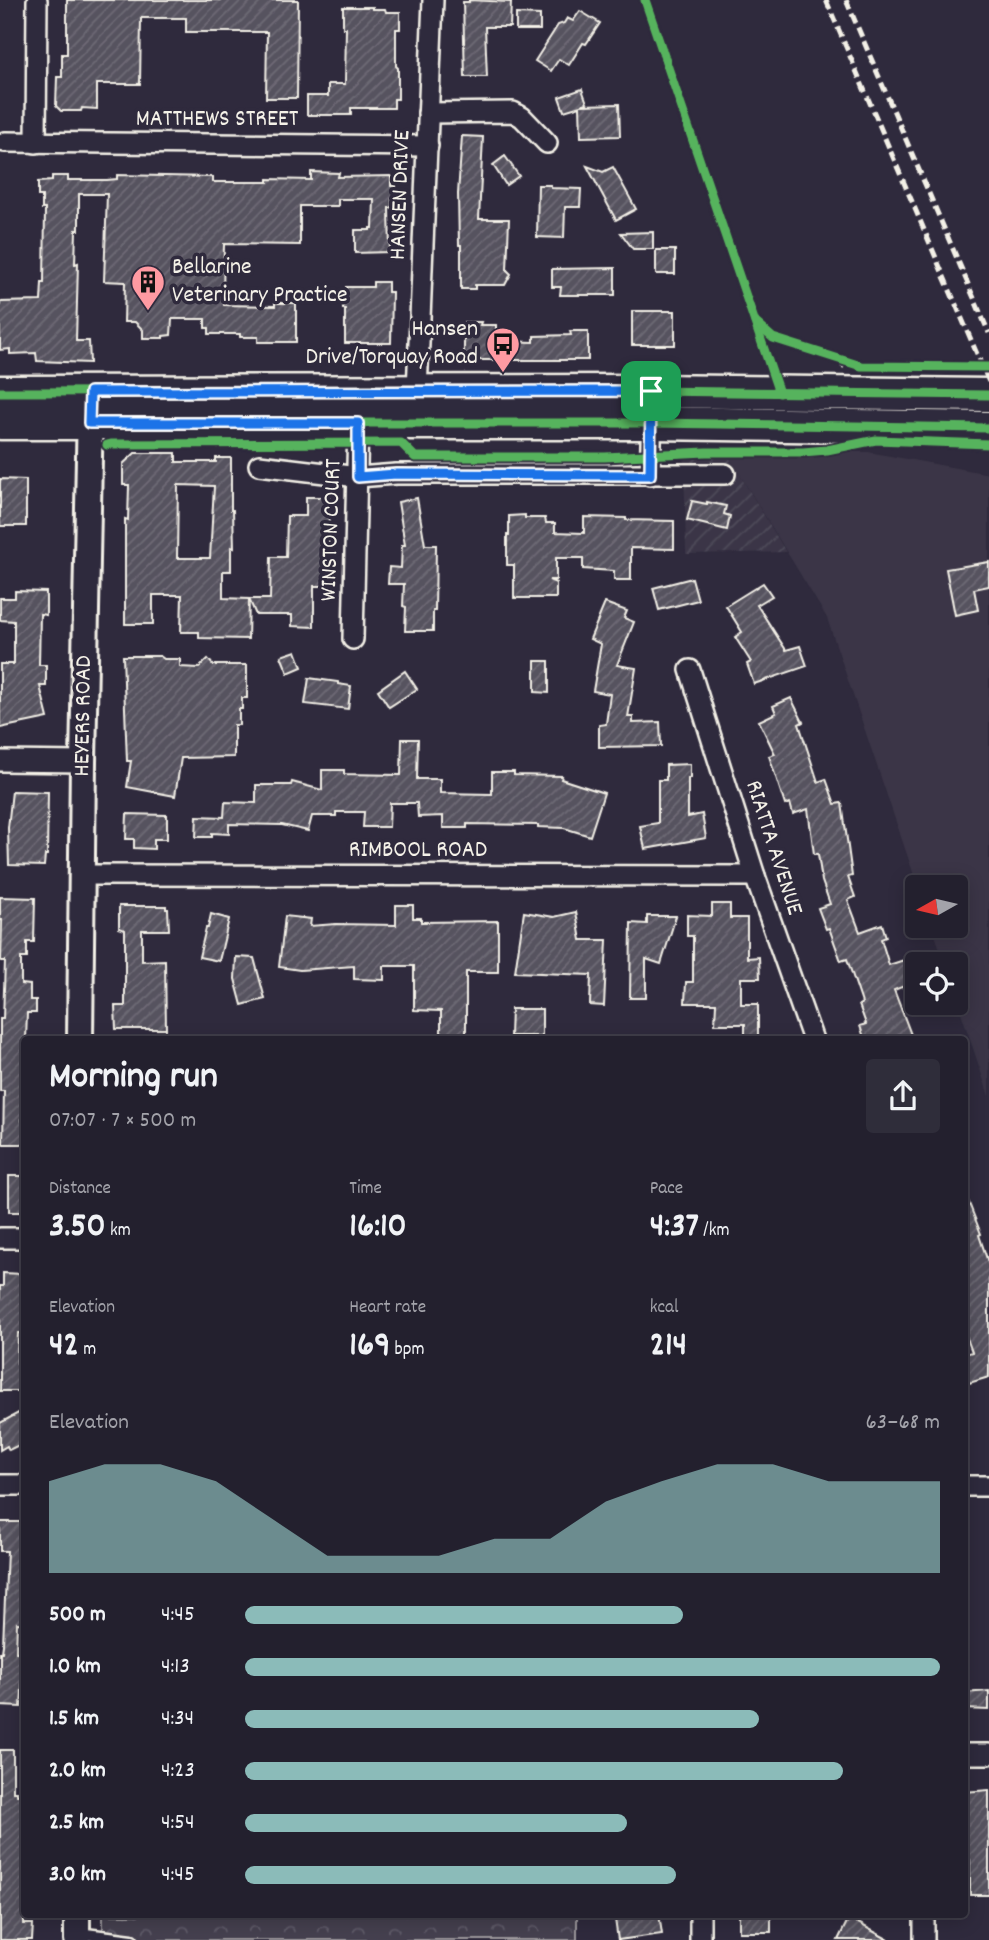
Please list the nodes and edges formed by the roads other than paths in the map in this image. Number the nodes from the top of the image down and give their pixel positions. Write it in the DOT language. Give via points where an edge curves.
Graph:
graph roads {
  1 [pos="37,0"];
  2 [pos="433,0"];
  3 [pos="428,113"];
  4 [pos="5,142"];
  5 [pos="36,143"];
  6 [pos="547,143"];
  7 [pos="428,146"];
  8 [pos="417,391"];
  9 [pos="651,391"];
  10 [pos="0,392"];
  11 [pos="989,395"];
  12 [pos="90,408"];
  13 [pos="0,423"];
  14 [pos="358,423"];
  15 [pos="652,423"];
  16 [pos="989,428"];
  17 [pos="260,465"];
  18 [pos="724,474"];
  19 [pos="650,475"];
  20 [pos="358,477"];
  21 [pos="353,639"];
  22 [pos="690,670"];
  23 [pos="0,761"];
  24 [pos="83,762"];
  25 [pos="82,875"];
  26 [pos="755,876"];
  27 [pos="80,1036"];
  28 [pos="812,1036"];
  29 [pos="0,1238"];
  30 [pos="21,1238"];
  31 [pos="0,1485"];
  32 [pos="21,1485"];
  33 [pos="968,1754"];
  34 [pos="989,1754"];
  35 [pos="700,1918"];
  36 [pos="924,1918"];
  37 [pos="77,1929"];
  38 [pos="132,1940"];
  39 [pos="700,1940"];
  40 [pos="924,1940"];
  1 -- 5 [label="street"];
  2 -- 3 [label="street, HANSEN DRIVE"];
  3 -- 6 [label="street" via="513,113"];
  3 -- 7 [label="street, HANSEN DRIVE"];
  4 -- 5 [label="street, MATTHEWS STREET"];
  5 -- 7 [label="street, MATTHEWS STREET"];
  7 -- 8 [label="street, HANSEN DRIVE"];
  8 -- 9 [label="main road"];
  8 -- 12 [label="main road"];
  9 -- 11 [label="main road"];
  9 -- 15 [label="street"];
  10 -- 12 [label="main road"];
  12 -- 13 [label="main road"];
  12 -- 14 [label="main road"];
  12 -- 24 [label="street, HEYERS ROAD"];
  14 -- 15 [label="main road"];
  14 -- 20 [label="street, WINSTON COURT"];
  15 -- 16 [label="main road"];
  15 -- 19 [label="street"];
  17 -- 20 [label="street"];
  18 -- 19 [label="street"];
  19 -- 20 [label="street"];
  20 -- 21 [label="street, WINSTON COURT"];
  22 -- 26 [label="street, RIATTA AVENUE"];
  23 -- 24 [label="street"];
  24 -- 25 [label="street, HEYERS ROAD"];
  25 -- 26 [label="street, RIMBOOL ROAD"];
  25 -- 27 [label="street, HEYERS ROAD"];
  26 -- 28 [label="street, RIATTA AVENUE"];
  29 -- 30 [label="street"];
  31 -- 32 [label="street"];
  33 -- 34 [label="street"];
  35 -- 39 [label="street"];
  36 -- 40 [label="street"];
  37 -- 38 [label="lane"];
}
